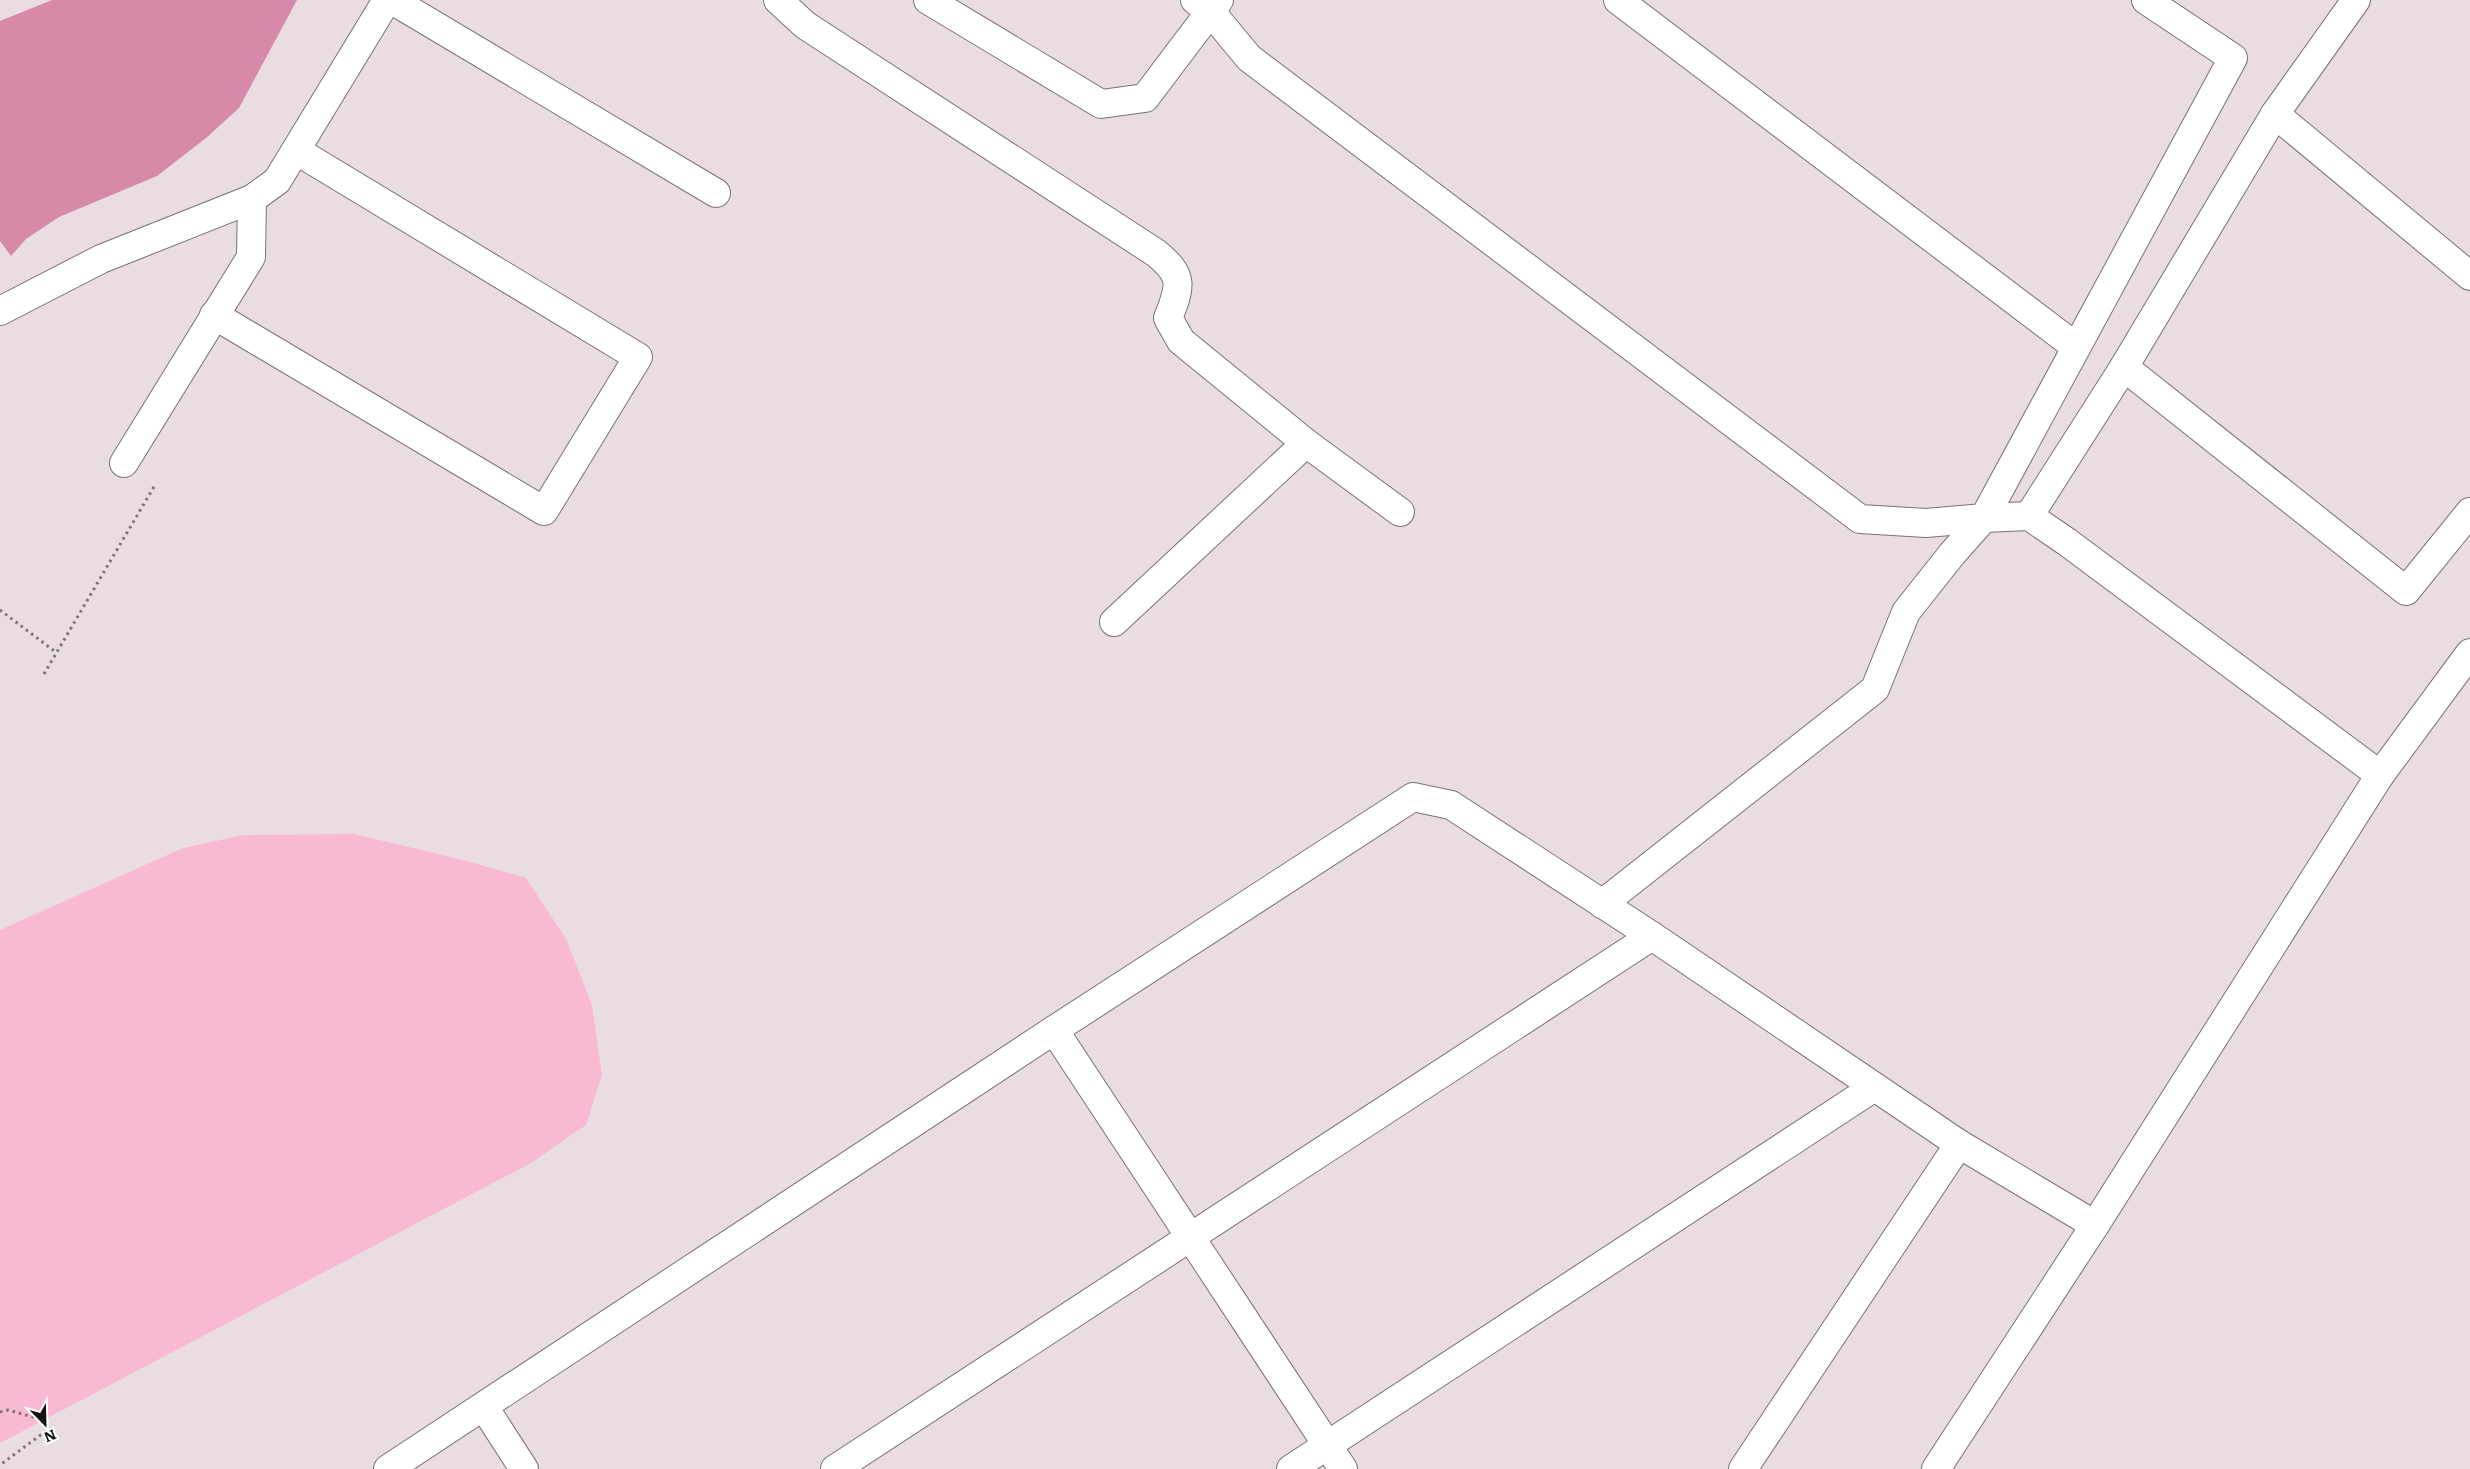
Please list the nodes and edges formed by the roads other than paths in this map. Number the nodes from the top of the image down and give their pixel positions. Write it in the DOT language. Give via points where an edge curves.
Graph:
graph roads {
  1 [pos="388,0"];
  2 [pos="392,0"];
  3 [pos="778,0"];
  4 [pos="928,0"];
  5 [pos="1618,0"];
  6 [pos="2146,0"];
  7 [pos="2356,0"];
  8 [pos="1209,4"];
  9 [pos="2275,114"];
  10 [pos="297,151"];
  11 [pos="716,194"];
  12 [pos="252,199"];
  13 [pos="2470,276"];
  14 [pos="0,311"];
  15 [pos="214,315"];
  16 [pos="2076,347"];
  17 [pos="2124,367"];
  18 [pos="1306,443"];
  19 [pos="124,463"];
  20 [pos="1400,512"];
  21 [pos="2470,512"];
  22 [pos="2029,516"];
  23 [pos="1984,518"];
  24 [pos="1114,622"];
  25 [pos="2470,653"];
  26 [pos="2380,775"];
  27 [pos="1602,904"];
  28 [pos="1652,936"];
  29 [pos="1054,1030"];
  30 [pos="1873,1088"];
  31 [pos="1960,1144"];
  32 [pos="2095,1225"];
  33 [pos="1191,1236"];
  34 [pos="484,1407"];
  35 [pos="1328,1445"];
  36 [pos="388,1469"];
  37 [pos="524,1469"];
  38 [pos="836,1469"];
  39 [pos="1291,1469"];
  40 [pos="1343,1469"];
  41 [pos="1742,1469"];
  42 [pos="1936,1469"];
  1 -- 10 [label="street"];
  2 -- 11 [label="street"];
  3 -- 18 [label="street" via="805,25 1174,267 1179,291 1168,318 1181,341"];
  4 -- 8 [label="street" via="1101,104 1145,98"];
  5 -- 16 [label="street"];
  6 -- 16 [label="street" via="2233,58"];
  7 -- 9 [label="street"];
  8 -- 23 [label="street" via="1249,58 1860,519 1926,523"];
  9 -- 13 [label="street"];
  9 -- 17 [label="street"];
  10 -- 12 [label="street" via="277,181"];
  10 -- 15 [label="street" via="638,357 544,511"];
  12 -- 14 [label="street" via="101,258"];
  12 -- 15 [label="street" via="251,257"];
  15 -- 19 [label="street"];
  16 -- 23 [label="street"];
  17 -- 21 [label="street" via="2406,591"];
  17 -- 22 [label="street"];
  18 -- 20 [label="street"];
  18 -- 24 [label="street"];
  22 -- 23 [label="street"];
  22 -- 26 [label="street"];
  23 -- 27 [label="street" via="1906,612 1876,689"];
  25 -- 26 [label="street"];
  26 -- 32 [label="street"];
  27 -- 28 [label="street"];
  27 -- 29 [label="street" via="1451,805 1413,797"];
  28 -- 30 [label="street"];
  28 -- 33 [label="street"];
  29 -- 33 [label="street"];
  29 -- 34 [label="street"];
  30 -- 31 [label="street"];
  30 -- 35 [label="street"];
  31 -- 32 [label="street"];
  31 -- 41 [label="street"];
  32 -- 42 [label="street"];
  33 -- 35 [label="street"];
  33 -- 38 [label="street"];
  34 -- 36 [label="street"];
  34 -- 37 [label="street"];
  35 -- 39 [label="street"];
  35 -- 40 [label="street"];
}
